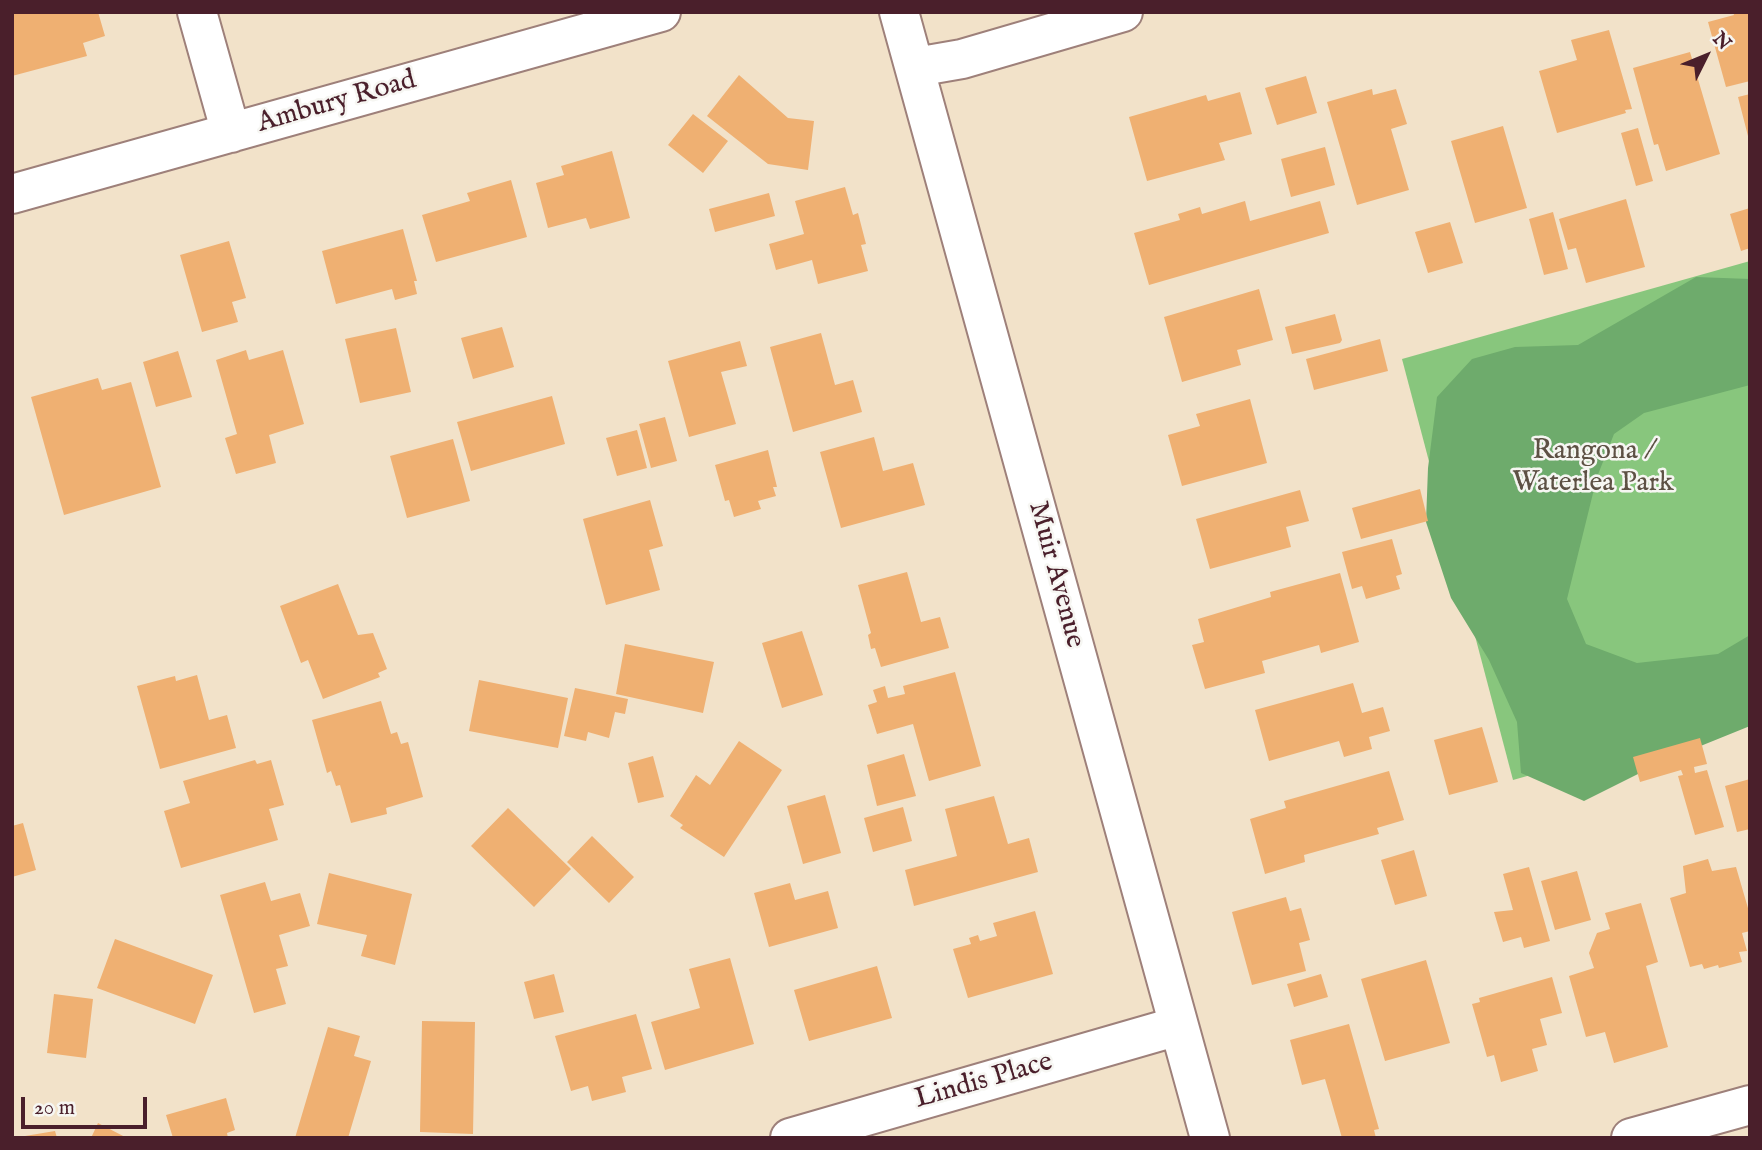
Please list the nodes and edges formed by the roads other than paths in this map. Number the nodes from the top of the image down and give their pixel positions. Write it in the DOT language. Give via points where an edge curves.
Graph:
graph roads {
  1 [pos="197,12"];
  2 [pos="662,12"];
  3 [pos="899,12"];
  4 [pos="1123,12"];
  5 [pos="916,67"];
  6 [pos="231,133"];
  7 [pos="12,194"];
  8 [pos="1178,1026"];
  9 [pos="1750,1105"];
  10 [pos="790,1138"];
  11 [pos="1210,1138"];
  12 [pos="1631,1138"];
  1 -- 6 [label="street"];
  2 -- 6 [label="street, Ambury Road"];
  3 -- 5 [label="street, Muir Avenue"];
  4 -- 5 [label="street" via="962,59"];
  5 -- 8 [label="street, Muir Avenue"];
  6 -- 7 [label="street, Ambury Road"];
  8 -- 10 [label="street, Lindis Place"];
  8 -- 11 [label="street, Muir Avenue"];
  9 -- 12 [label="street"];
}
